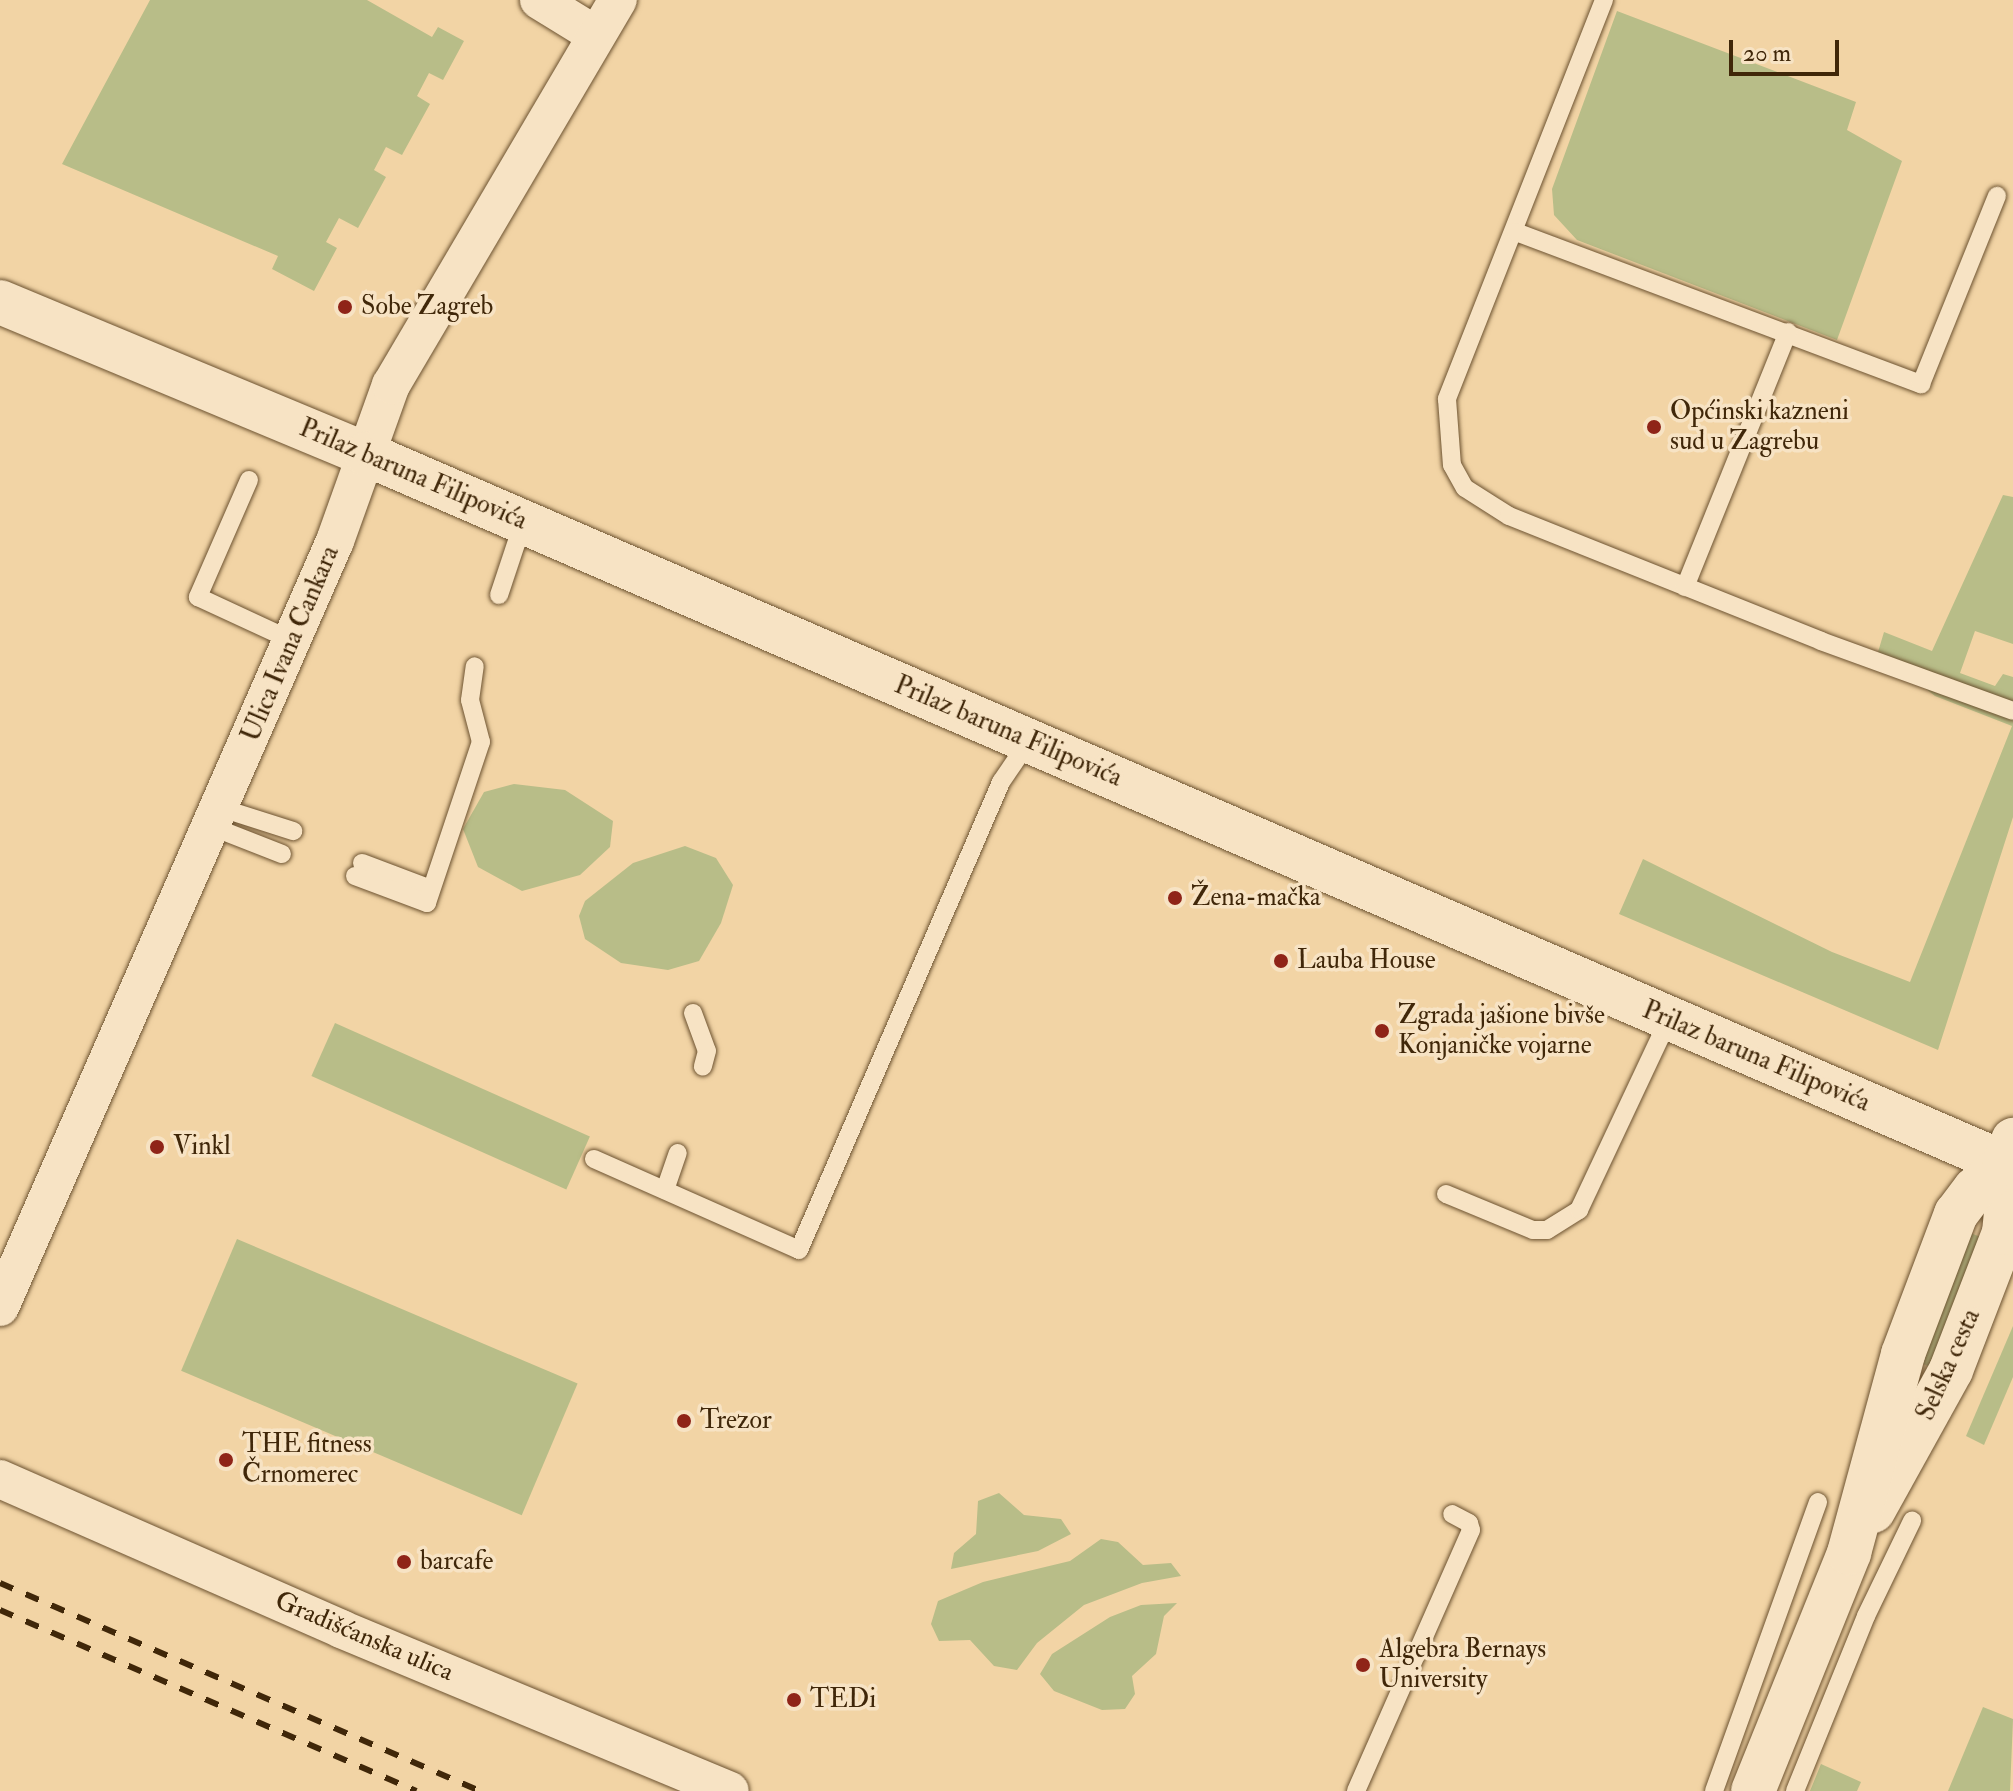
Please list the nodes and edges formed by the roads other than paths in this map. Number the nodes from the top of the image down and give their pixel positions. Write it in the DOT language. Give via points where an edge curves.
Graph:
graph roads {
  1 [pos="539,0"];
  2 [pos="618,0"];
  3 [pos="1604,0"];
  4 [pos="596,35"];
  5 [pos="1997,196"];
  6 [pos="1516,232"];
  7 [pos="0,302"];
  8 [pos="1788,332"];
  9 [pos="366,454"];
  10 [pos="249,480"];
  11 [pos="523,523"];
  12 [pos="1685,587"];
  13 [pos="499,595"];
  14 [pos="293,641"];
  15 [pos="475,666"];
  16 [pos="2013,711"];
  17 [pos="1029,741"];
  18 [pos="217,818"];
  19 [pos="293,831"];
  20 [pos="282,854"];
  21 [pos="423,886"];
  22 [pos="693,1013"];
  23 [pos="1669,1019"];
  24 [pos="703,1066"];
  25 [pos="678,1153"];
  26 [pos="2010,1157"];
  27 [pos="594,1159"];
  28 [pos="665,1190"];
  29 [pos="1446,1194"];
  30 [pos="0,1307"];
  31 [pos="0,1479"];
  32 [pos="1818,1502"];
  33 [pos="1452,1514"];
  34 [pos="1912,1521"];
  35 [pos="730,1791"];
  36 [pos="1356,1791"];
  37 [pos="1714,1791"];
  38 [pos="1753,1791"];
  39 [pos="1795,1791"];
  1 -- 4 [label="street"];
  2 -- 4 [label="street, Ulica Ivana Cankara"];
  3 -- 6 [label="lane"];
  4 -- 9 [label="street, Ulica Ivana Cankara" via="401,366"];
  5 -- 8 [label="lane" via="1921,384"];
  6 -- 8 [label="lane"];
  6 -- 12 [label="lane" via="1447,399 1452,465 1465,488 1509,516"];
  7 -- 9 [label="main road, Prilaz baruna Filipovića"];
  8 -- 12 [label="lane"];
  9 -- 11 [label="main road, Prilaz baruna Filipovića"];
  9 -- 14 [label="street, Ulica Ivana Cankara"];
  10 -- 14 [label="lane" via="198,597"];
  11 -- 13 [label="lane"];
  11 -- 17 [label="main road, Prilaz baruna Filipovića"];
  12 -- 16 [label="lane"];
  14 -- 18 [label="street, Ulica Ivana Cankara"];
  15 -- 21 [label="lane" via="470,700 481,742 427,903 358,870"];
  17 -- 23 [label="main road, Prilaz baruna Filipovića"];
  17 -- 28 [label="lane" via="1001,782 799,1250"];
  18 -- 19 [label="lane"];
  18 -- 20 [label="lane"];
  18 -- 30 [label="street, Ulica Ivana Cankara"];
  22 -- 24 [label="lane" via="707,1051"];
  23 -- 26 [label="main road, Prilaz baruna Filipovića"];
  23 -- 29 [label="lane" via="1579,1210 1547,1230 1533,1230"];
  25 -- 28 [label="lane"];
  26 -- 38 [label="main road, Selska cesta" via="1956,1214 1895,1378 1849,1553"];
  27 -- 28 [label="lane"];
  31 -- 35 [label="street, Gradišćanska ulica"];
  32 -- 37 [label="lane"];
  33 -- 36 [label="lane" via="1469,1523 1471,1530"];
  34 -- 39 [label="lane" via="1866,1616"];
}
